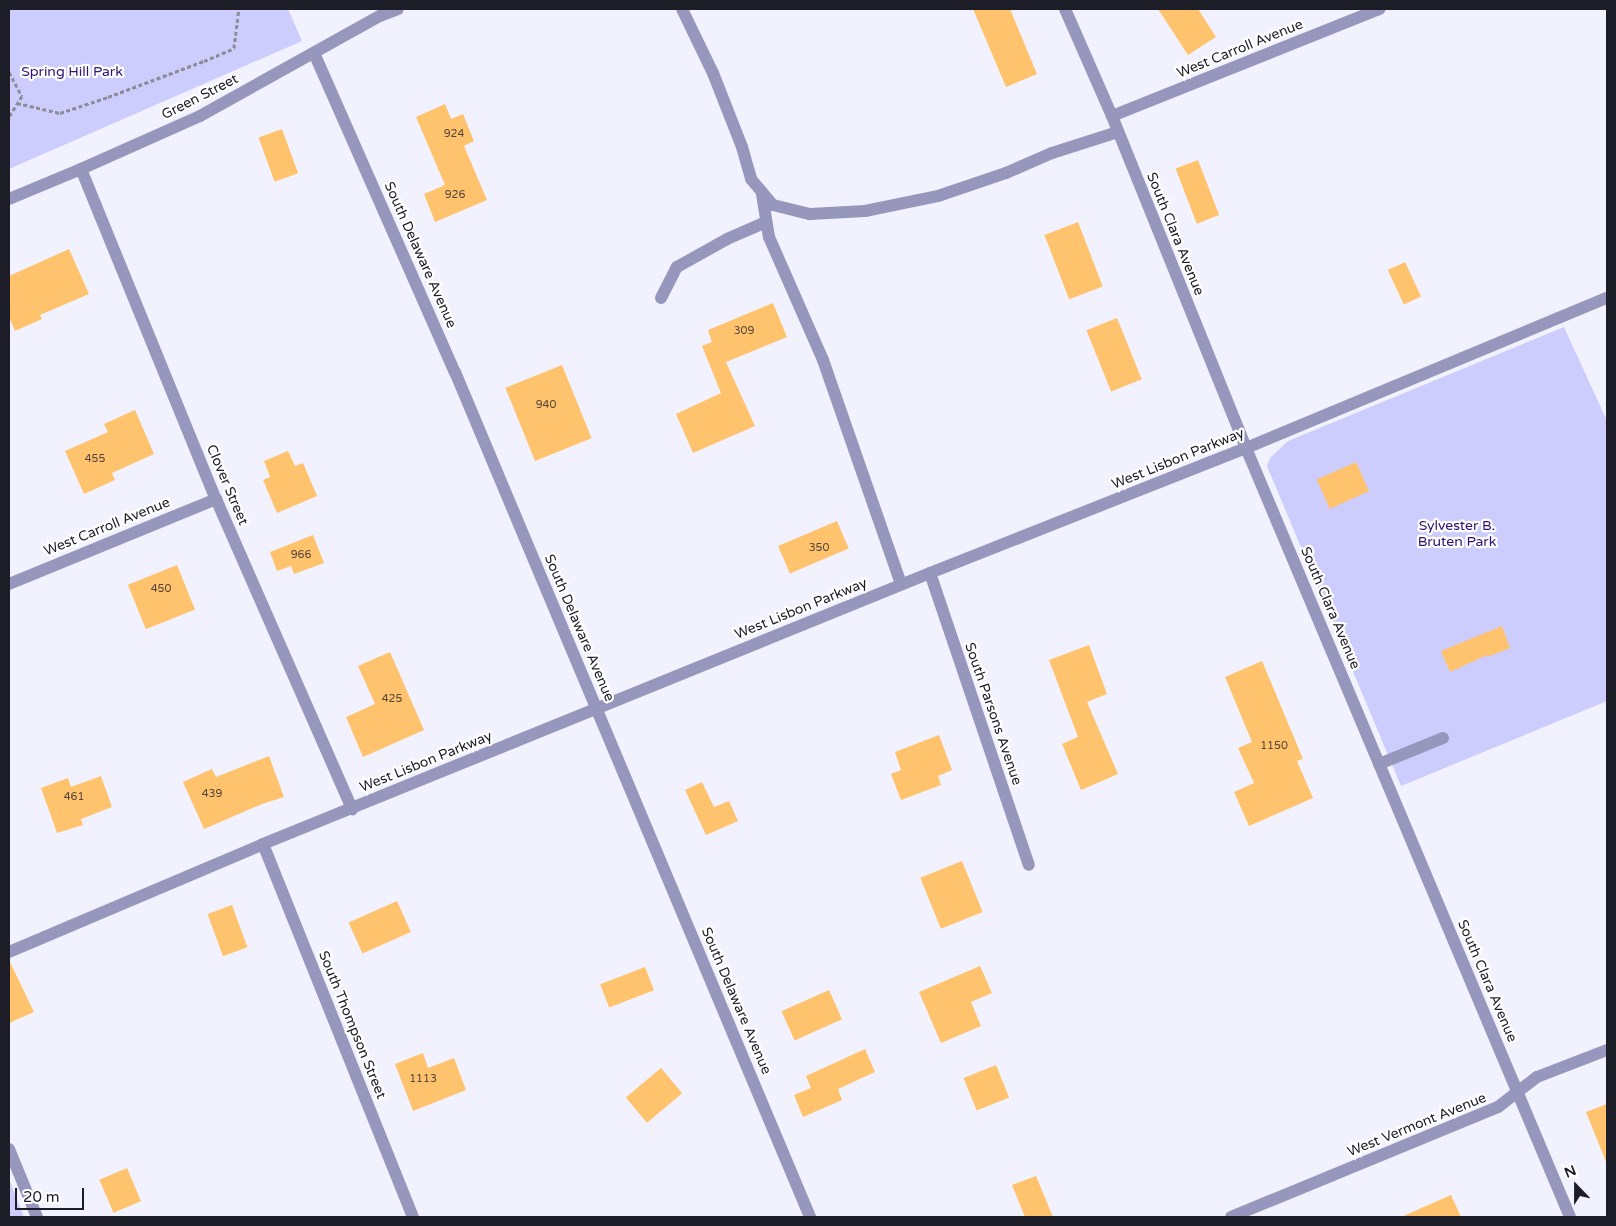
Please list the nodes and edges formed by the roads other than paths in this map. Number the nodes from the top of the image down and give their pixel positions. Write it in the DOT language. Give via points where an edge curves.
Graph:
graph roads {
  1 [pos="398,9"];
  2 [pos="682,9"];
  3 [pos="1065,9"];
  4 [pos="1379,9"];
  5 [pos="314,53"];
  6 [pos="1112,116"];
  7 [pos="1118,132"];
  8 [pos="81,169"];
  9 [pos="762,193"];
  10 [pos="9,199"];
  11 [pos="766,222"];
  12 [pos="661,298"];
  13 [pos="1607,298"];
  14 [pos="1246,448"];
  15 [pos="216,499"];
  16 [pos="930,573"];
  17 [pos="9,584"];
  18 [pos="901,584"];
  19 [pos="596,709"];
  20 [pos="1443,738"];
  21 [pos="1379,764"];
  22 [pos="352,809"];
  23 [pos="263,844"];
  24 [pos="1028,865"];
  25 [pos="9,952"];
  26 [pos="1607,1050"];
  27 [pos="1517,1092"];
  28 [pos="9,1149"];
  29 [pos="37,1217"];
  30 [pos="413,1217"];
  31 [pos="810,1217"];
  32 [pos="1231,1217"];
  33 [pos="1570,1217"];
  1 -- 5 [label="street, Green Street"];
  2 -- 9 [label="street" via="713,73 751,179"];
  3 -- 6 [label="street, South Clara Avenue"];
  4 -- 6 [label="street, West Carroll Avenue"];
  5 -- 8 [label="street, Green Street" via="200,116"];
  5 -- 19 [label="street, South Delaware Avenue" via="455,372"];
  6 -- 7 [label="street, South Clara Avenue"];
  7 -- 9 [label="street" via="938,196 865,212 810,214 773,206"];
  7 -- 14 [label="street, South Clara Avenue"];
  8 -- 10 [label="street, Green Street"];
  8 -- 15 [label="street, Clover Street"];
  9 -- 11 [label="street"];
  11 -- 12 [label="street" via="677,267"];
  11 -- 18 [label="street" via="769,237 823,360"];
  13 -- 14 [label="street, West Lisbon Parkway"];
  14 -- 16 [label="street, West Lisbon Parkway"];
  14 -- 21 [label="street, South Clara Avenue"];
  15 -- 17 [label="street, West Carroll Avenue"];
  15 -- 22 [label="street, Clover Street"];
  16 -- 18 [label="street, West Lisbon Parkway"];
  16 -- 24 [label="street, South Parsons Avenue"];
  18 -- 19 [label="street, West Lisbon Parkway"];
  19 -- 22 [label="street, West Lisbon Parkway"];
  19 -- 31 [label="street, South Delaware Avenue"];
  20 -- 21 [label="street"];
  21 -- 27 [label="street, South Clara Avenue"];
  22 -- 23 [label="street, West Lisbon Parkway"];
  23 -- 25 [label="street, West Lisbon Parkway"];
  23 -- 30 [label="street, South Thompson Street"];
  26 -- 27 [label="street, West Vermont Avenue" via="1537,1077"];
  27 -- 32 [label="street, West Vermont Avenue" via="1498,1107"];
  27 -- 33 [label="street, South Clara Avenue"];
  28 -- 29 [label="street"];
}
